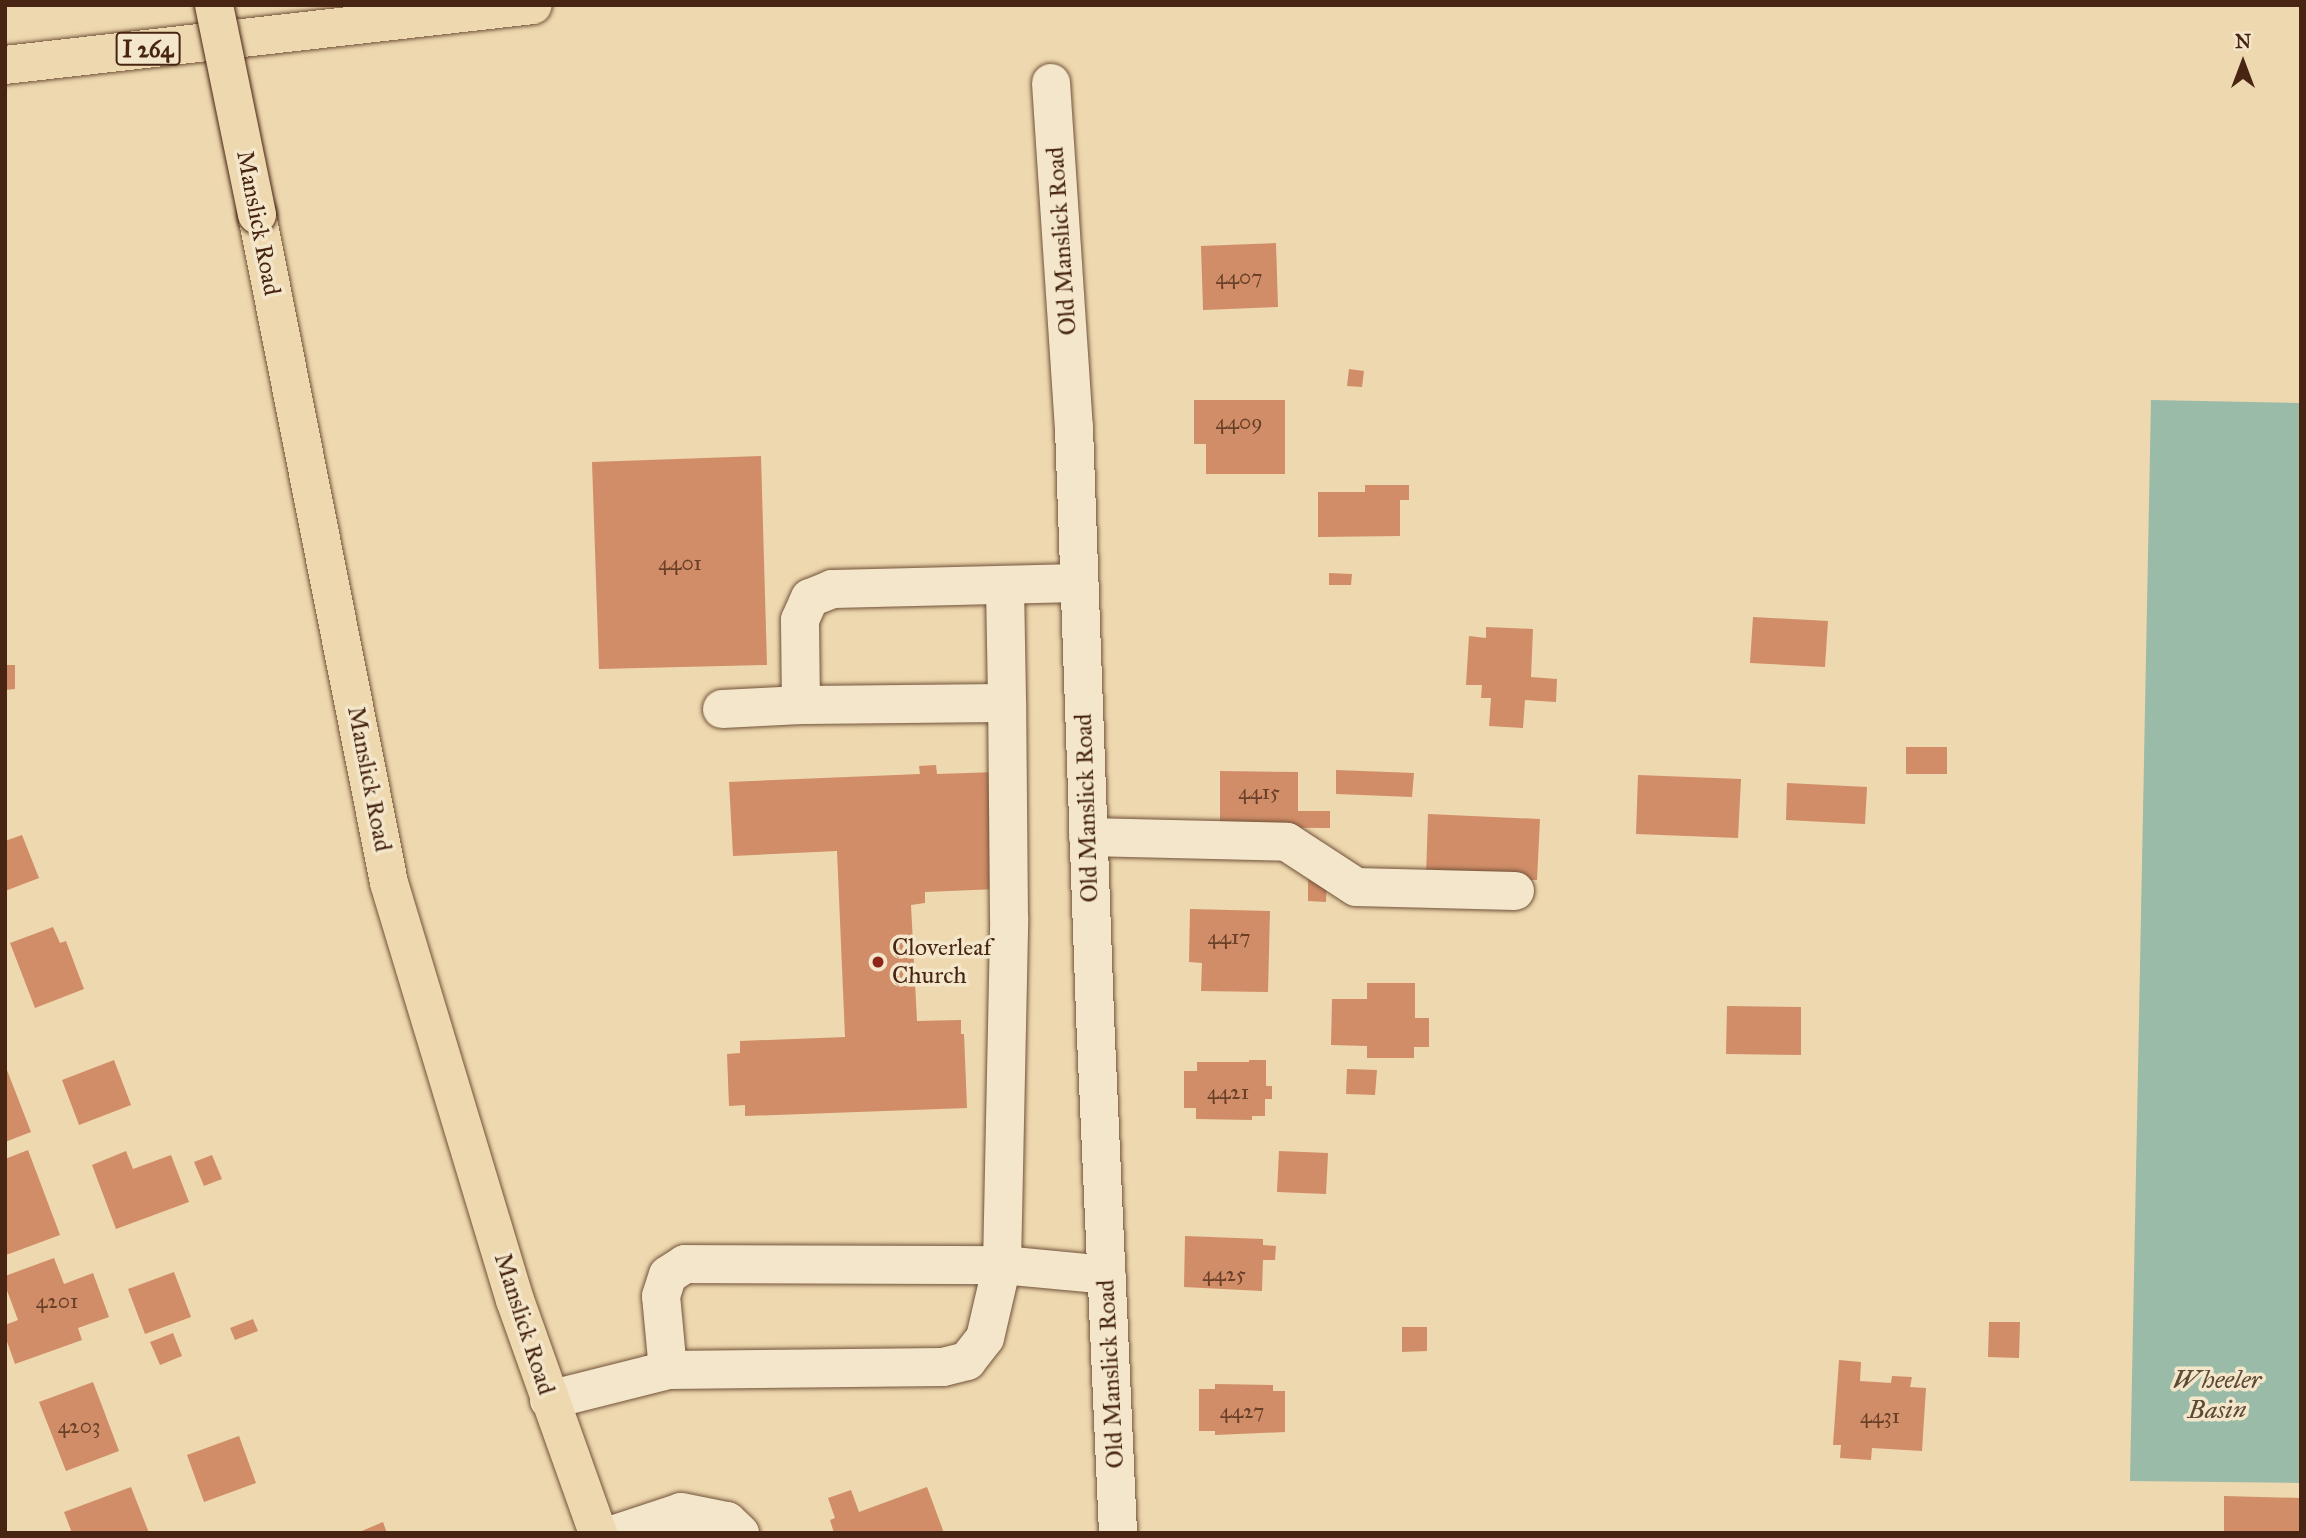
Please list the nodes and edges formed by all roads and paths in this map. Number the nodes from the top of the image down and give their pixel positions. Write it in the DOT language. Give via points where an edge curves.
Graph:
graph roads {
  1 [pos="214,5"];
  2 [pos="533,5"];
  3 [pos="5,65"];
  4 [pos="1051,83"];
  5 [pos="1079,583"];
  6 [pos="1005,584"];
  7 [pos="1007,703"];
  8 [pos="801,705"];
  9 [pos="722,709"];
  10 [pos="1088,837"];
  11 [pos="1515,891"];
  12 [pos="1002,1265"];
  13 [pos="1107,1275"];
  14 [pos="668,1370"];
  15 [pos="549,1400"];
  16 [pos="598,1533"];
  17 [pos="618,1533"];
  18 [pos="740,1533"];
  19 [pos="1118,1533"];
  1 -- 15 [label="main road, Manslick Road, bridge" via="389,883"];
  2 -- 3 [label="main road, I 264"];
  4 -- 5 [label="street, Old Manslick Road" via="1074,428"];
  5 -- 6 [label="street"];
  5 -- 10 [label="street, Old Manslick Road"];
  6 -- 7 [label="street"];
  6 -- 8 [label="street" via="832,589 810,598 800,620"];
  7 -- 8 [label="street"];
  7 -- 12 [label="street" via="1009,918"];
  8 -- 9 [label="street"];
  10 -- 11 [label="street" via="1287,842 1356,887"];
  10 -- 13 [label="street, Old Manslick Road"];
  12 -- 13 [label="street"];
  12 -- 14 [label="street" via="985,1338 967,1361 943,1367"];
  12 -- 14 [label="street" via="685,1264 668,1275 661,1296"];
  13 -- 19 [label="street, Old Manslick Road"];
  14 -- 15 [label="street"];
  15 -- 16 [label="main road, Manslick Road"];
  17 -- 18 [label="street" via="681,1512 727,1521"];
}
